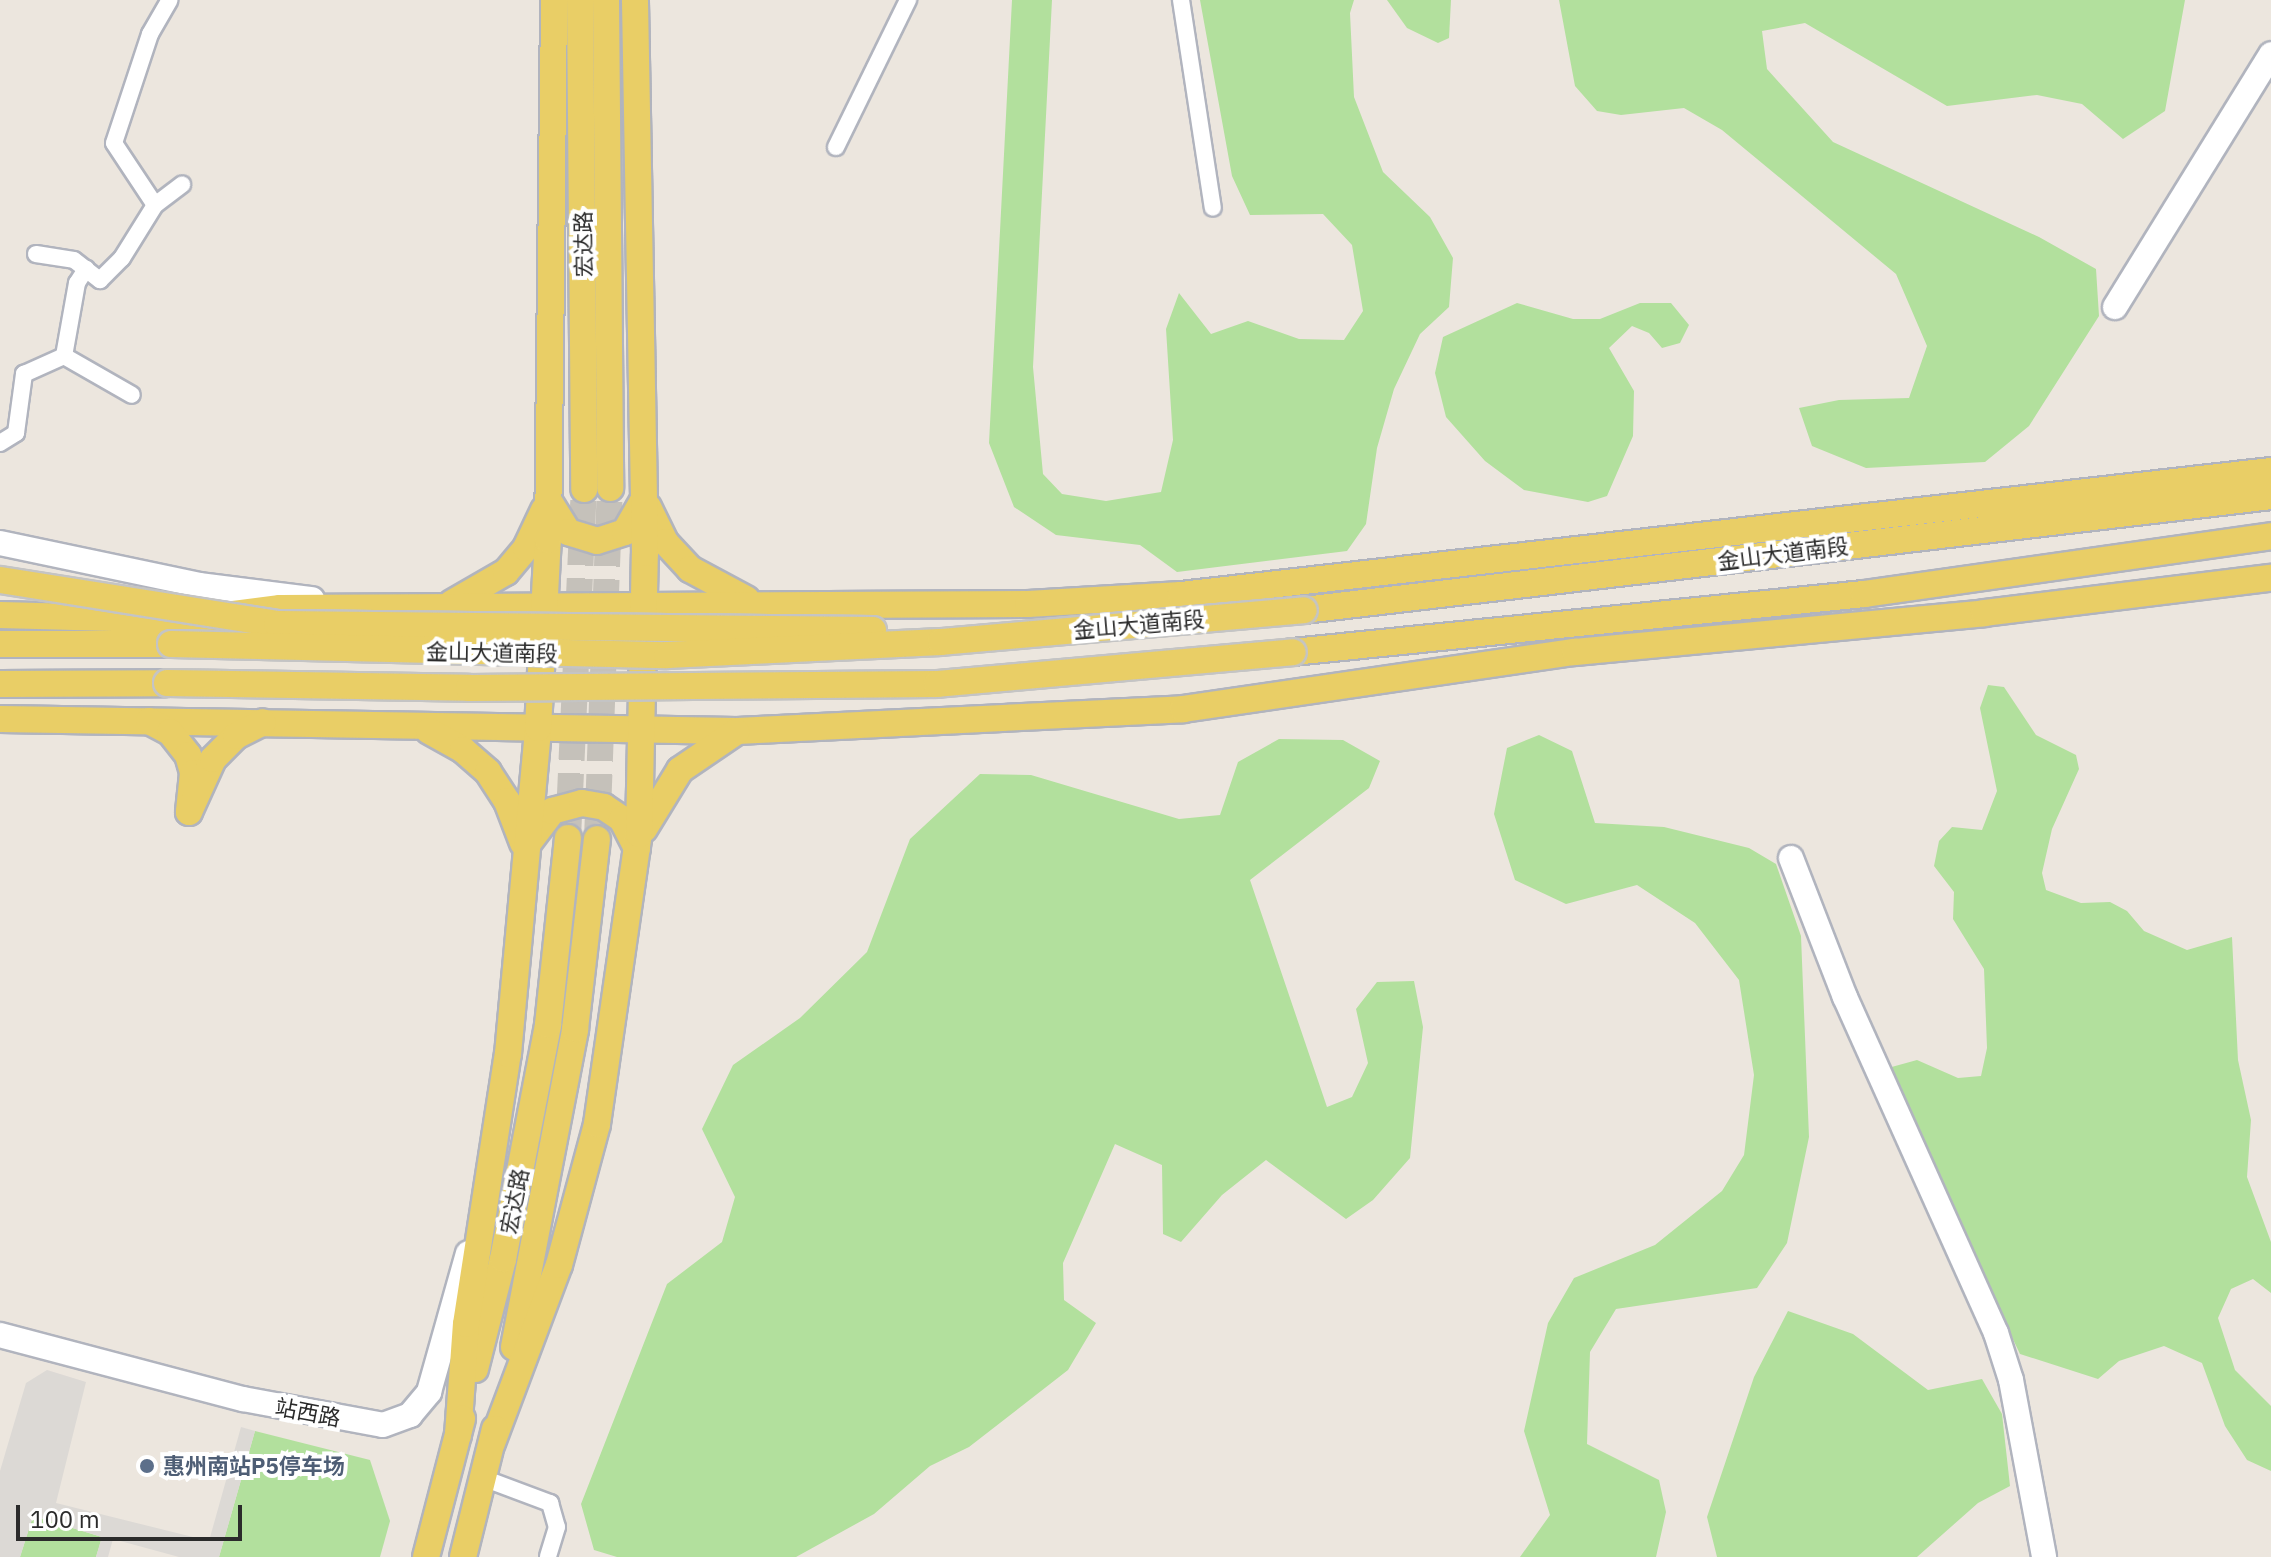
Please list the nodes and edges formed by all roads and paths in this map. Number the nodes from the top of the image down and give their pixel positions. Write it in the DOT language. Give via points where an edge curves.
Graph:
graph roads {
  1 [pos="170,0"];
  2 [pos="554,0"];
  3 [pos="580,0"];
  4 [pos="606,0"];
  5 [pos="635,0"];
  6 [pos="908,0"];
  7 [pos="1181,0"];
  8 [pos="2271,54"];
  9 [pos="836,147"];
  10 [pos="182,185"];
  11 [pos="155,205"];
  12 [pos="1213,208"];
  13 [pos="36,254"];
  14 [pos="86,269"];
  15 [pos="2115,307"];
  16 [pos="64,356"];
  17 [pos="132,395"];
  18 [pos="0,443"];
  19 [pos="2271,471"];
  20 [pos="548,493"];
  21 [pos="2271,496"];
  22 [pos="644,497"];
  23 [pos="2271,536"];
  24 [pos="0,543"];
  25 [pos="1585,552"];
  26 [pos="1783,553"];
  27 [pos="2271,578"];
  28 [pos="0,580"];
  29 [pos="1786,603"];
  30 [pos="778,604"];
  31 [pos="644,605"];
  32 [pos="386,606"];
  33 [pos="436,606"];
  34 [pos="544,606"];
  35 [pos="0,615"];
  36 [pos="1024,634"];
  37 [pos="0,644"];
  38 [pos="1575,652"];
  39 [pos="0,684"];
  40 [pos="0,719"];
  41 [pos="142,719"];
  42 [pos="265,722"];
  43 [pos="418,727"];
  44 [pos="538,728"];
  45 [pos="644,731"];
  46 [pos="737,731"];
  47 [pos="568,838"];
  48 [pos="597,839"];
  49 [pos="527,856"];
  50 [pos="636,858"];
  51 [pos="1791,858"];
  52 [pos="483,1218"];
  53 [pos="0,1335"];
  54 [pos="458,1435"];
  55 [pos="492,1443"];
  56 [pos="483,1478"];
  57 [pos="426,1557"];
  58 [pos="463,1557"];
  59 [pos="548,1557"];
  60 [pos="2044,1557"];
  1 -- 11 [label="street" via="150,34 114,143"];
  2 -- 20 [label="main road"];
  3 -- 4 [label="main road, 宏达路" via="597,488"];
  5 -- 22 [label="main road"];
  6 -- 9 [label="street"];
  7 -- 12 [label="street"];
  8 -- 15 [label="street"];
  10 -- 11 [label="street"];
  11 -- 14 [label="street" via="122,258 100,280"];
  13 -- 14 [label="street" via="74,260"];
  14 -- 16 [label="street" via="77,283"];
  16 -- 17 [label="street"];
  16 -- 18 [label="street" via="24,374 16,433"];
  19 -- 25 [label="main road"];
  20 -- 22 [label="main road" via="560,525 576,537 597,541 625,532"];
  20 -- 33 [label="main road" via="534,535 506,572 480,591"];
  20 -- 34 [label="main road"];
  21 -- 26 [label="main road, 金山大道南段"];
  22 -- 30 [label="main road" via="665,542 696,574 731,594"];
  22 -- 31 [label="main road"];
  23 -- 29 [label="main road, 金山大道南段"];
  24 -- 32 [label="street" via="112,570"];
  25 -- 26 [label="main road"];
  25 -- 30 [label="main road" via="1166,596 1028,604"];
  26 -- 36 [label="main road, 金山大道南段, bridge" via="1304,610"];
  27 -- 38 [label="main road"];
  28 -- 36 [label="main road, bridge" via="277,624"];
  29 -- 38 [label="main road"];
  29 -- 39 [label="main road, 金山大道南段, bridge" via="937,684"];
  30 -- 31 [label="main road"];
  31 -- 34 [label="main road"];
  31 -- 45 [label="main road"];
  32 -- 33 [label="main road"];
  32 -- 35 [label="main road" via="280,608 187,620"];
  33 -- 34 [label="main road"];
  34 -- 44 [label="main road"];
  36 -- 37 [label="main road, 金山大道南段, bridge" via="667,655"];
  38 -- 46 [label="main road" via="1183,709"];
  40 -- 41 [label="main road"];
  41 -- 42 [label="main road"];
  41 -- 42 [label="main road" via="170,732 188,755 193,773 189,812 213,759 236,736"];
  42 -- 43 [label="main road"];
  43 -- 44 [label="main road"];
  43 -- 49 [label="main road" via="456,745 488,772 515,816"];
  44 -- 45 [label="main road"];
  44 -- 49 [label="main road"];
  45 -- 46 [label="main road"];
  45 -- 50 [label="main road"];
  46 -- 50 [label="main road" via="693,758 668,784"];
  47 -- 54 [label="main road, 宏达路" via="548,1025 503,1259"];
  48 -- 55 [label="main road, 宏达路" via="575,1029 533,1265"];
  49 -- 50 [label="main road" via="552,811 582,803 613,812 629,828"];
  49 -- 52 [label="main road" via="508,1054"];
  50 -- 55 [label="main road" via="597,1124 559,1265"];
  51 -- 60 [label="street" via="1845,997 1996,1333 2011,1380"];
  52 -- 53 [label="street, 站西路" via="466,1258 429,1392 417,1408 392,1423 364,1423 243,1399"];
  52 -- 54 [label="main road" via="466,1324"];
  54 -- 57 [label="main road, 宏达路"];
  55 -- 56 [label="main road, 宏达路"];
  56 -- 58 [label="main road, 宏达路"];
  56 -- 59 [label="street" via="550,1503 557,1527"];
}
